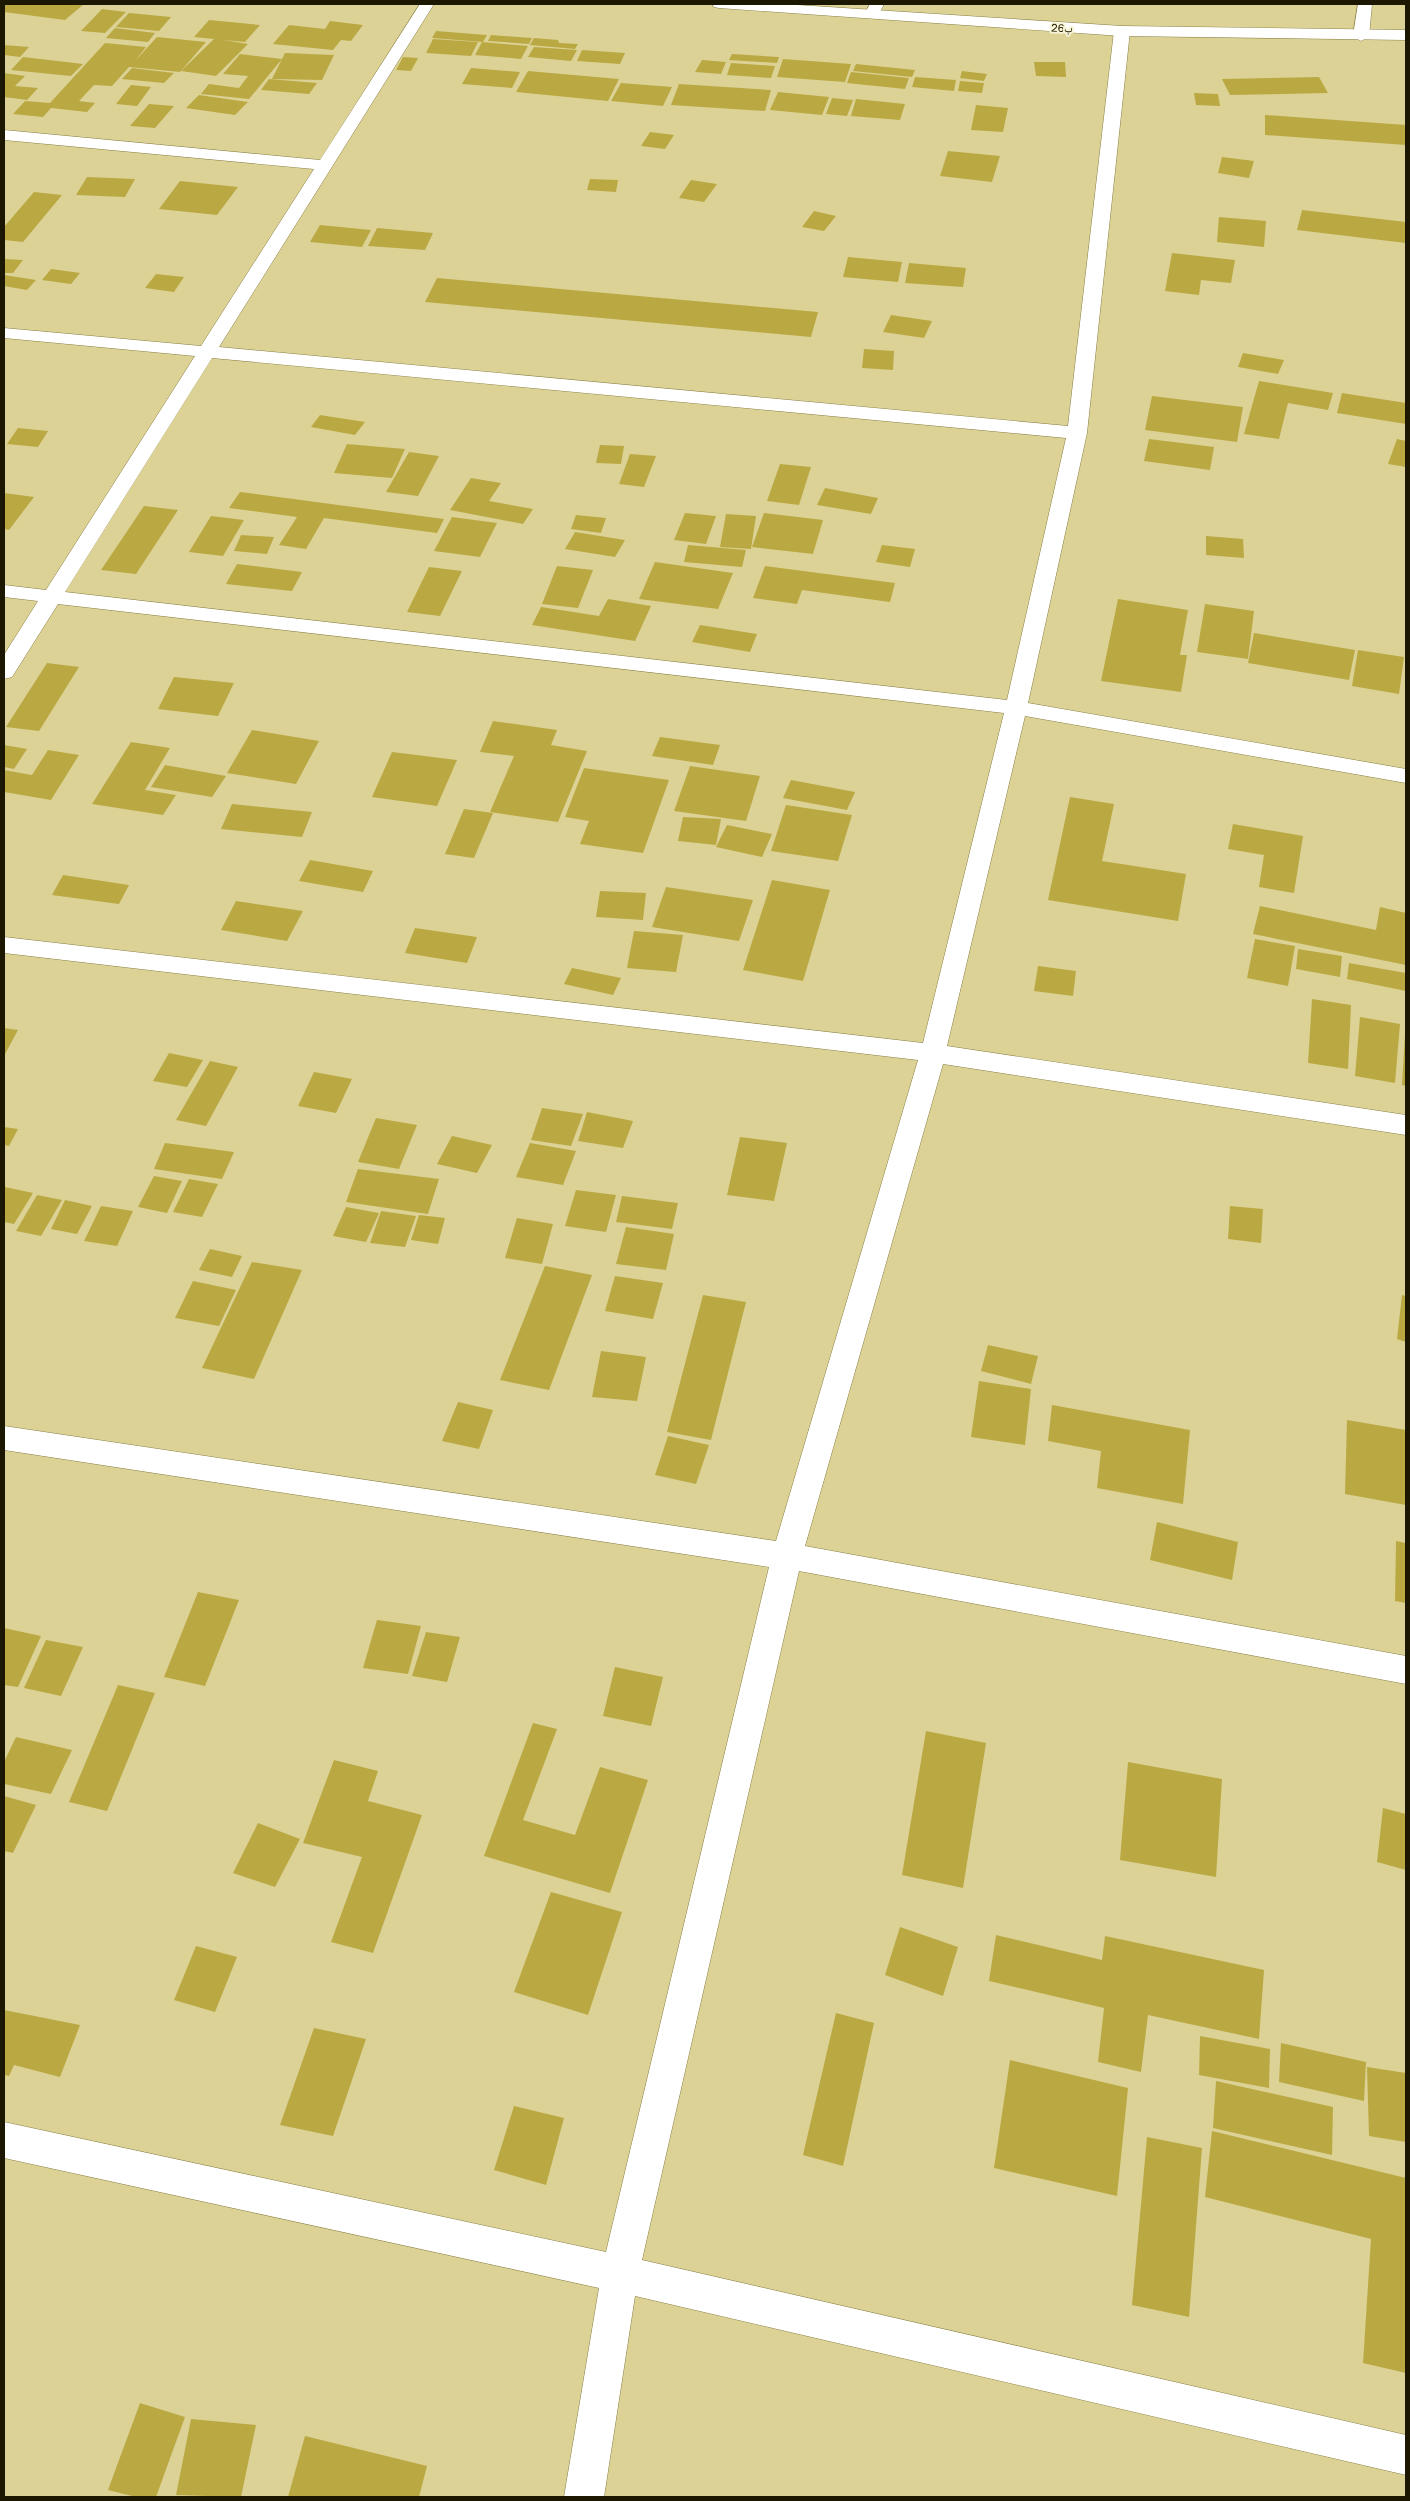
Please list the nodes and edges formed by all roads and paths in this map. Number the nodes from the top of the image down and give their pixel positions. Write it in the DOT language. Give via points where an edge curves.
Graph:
graph roads {
  1 [pos="427,4"];
  2 [pos="719,4"];
  3 [pos="1365,4"];
  4 [pos="874,10"];
  5 [pos="1122,31"];
  6 [pos="1361,36"];
  7 [pos="1406,36"];
  8 [pos="4,136"];
  9 [pos="323,166"];
  10 [pos="4,333"];
  11 [pos="204,353"];
  12 [pos="1077,433"];
  13 [pos="4,590"];
  14 [pos="53,596"];
  15 [pos="4,672"];
  16 [pos="1016,708"];
  17 [pos="1406,776"];
  18 [pos="4,945"];
  19 [pos="934,1053"];
  20 [pos="1406,1125"];
  21 [pos="4,1438"];
  22 [pos="787,1556"];
  23 [pos="1406,1670"];
  24 [pos="4,2140"];
  25 [pos="620,2274"];
  26 [pos="1406,2454"];
  27 [pos="584,2497"];
  1 -- 9 [label="main road"];
  2 -- 4 [label="main road, 26ب"];
  3 -- 6 [label="main road"];
  4 -- 5 [label="main road, 26ب"];
  5 -- 6 [label="main road, 26ب"];
  5 -- 12 [label="main road"];
  6 -- 7 [label="main road, 26ب"];
  8 -- 9 [label="main road"];
  9 -- 11 [label="main road"];
  10 -- 11 [label="main road"];
  11 -- 12 [label="main road"];
  11 -- 14 [label="main road"];
  12 -- 16 [label="main road"];
  13 -- 14 [label="main road"];
  14 -- 15 [label="main road"];
  14 -- 16 [label="main road"];
  16 -- 17 [label="main road"];
  16 -- 19 [label="main road"];
  18 -- 19 [label="main road"];
  19 -- 20 [label="main road"];
  19 -- 22 [label="main road"];
  21 -- 22 [label="main road"];
  22 -- 23 [label="main road"];
  22 -- 25 [label="main road"];
  24 -- 25 [label="main road"];
  25 -- 26 [label="main road"];
  25 -- 27 [label="main road"];
}
